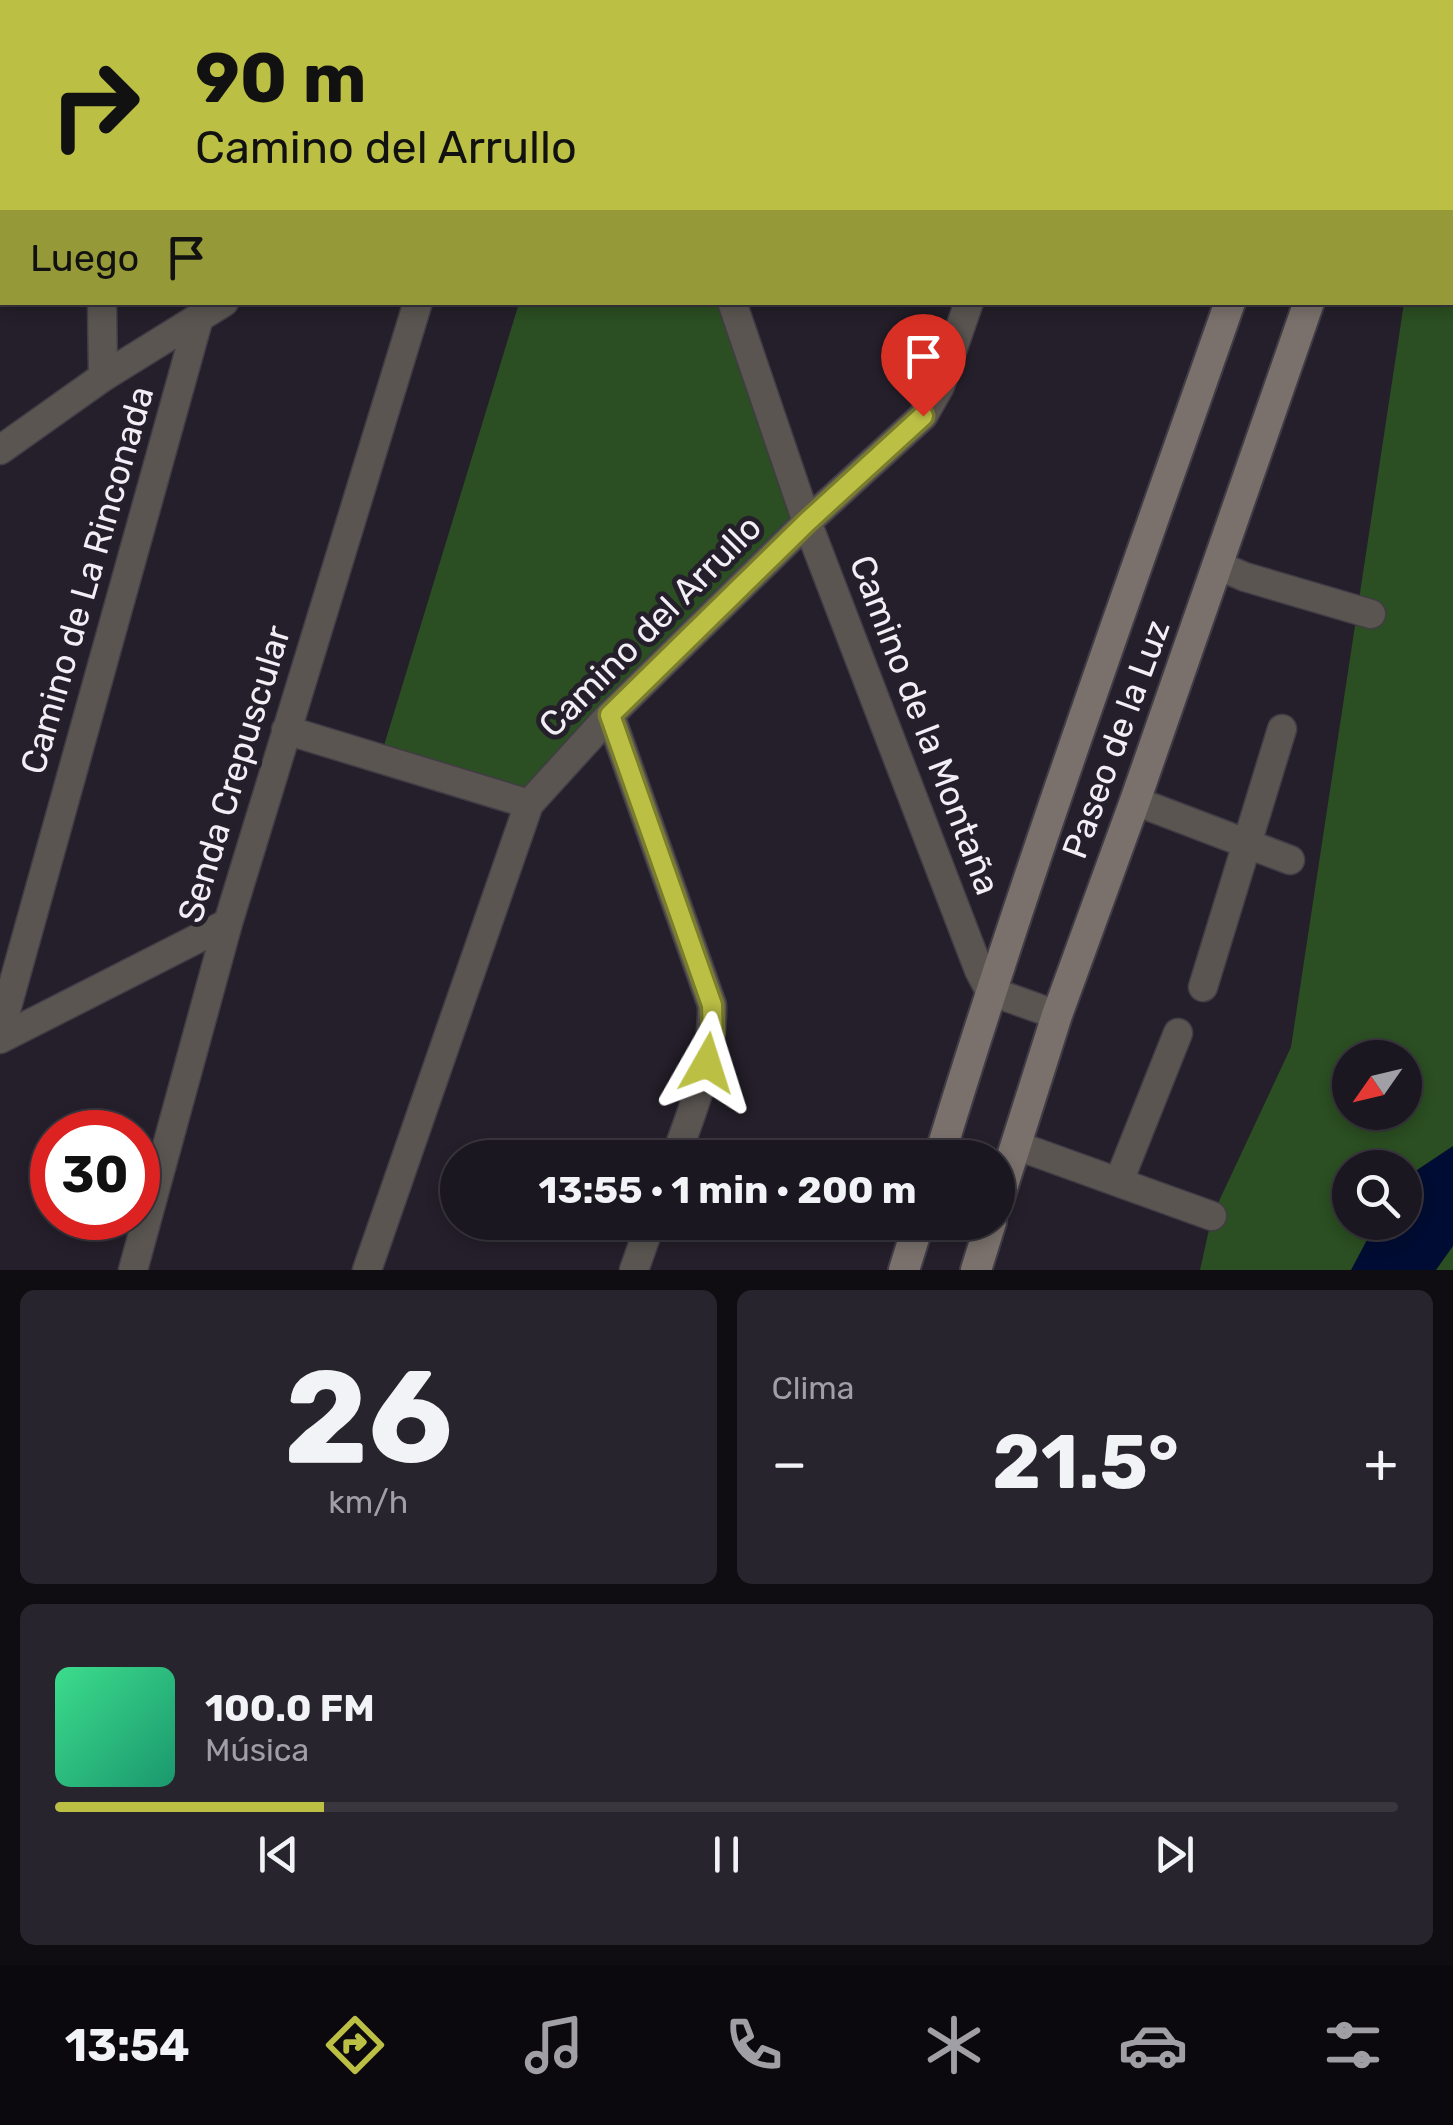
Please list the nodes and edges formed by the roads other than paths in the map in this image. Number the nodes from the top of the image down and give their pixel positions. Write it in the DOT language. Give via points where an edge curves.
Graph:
graph roads {
  1 [pos="102,305"];
  2 [pos="220,305"];
  3 [pos="417,305"];
  4 [pos="733,305"];
  5 [pos="968,305"];
  6 [pos="1229,305"];
  7 [pos="1307,305"];
  8 [pos="198,321"];
  9 [pos="103,377"];
  10 [pos="0,450"];
  11 [pos="807,522"];
  12 [pos="1217,565"];
  13 [pos="1372,614"];
  14 [pos="610,715"];
  15 [pos="1282,729"];
  16 [pos="286,730"];
  17 [pos="1135,801"];
  18 [pos="529,804"];
  19 [pos="1246,846"];
  20 [pos="1290,860"];
  21 [pos="228,923"];
  22 [pos="1204,987"];
  23 [pos="990,991"];
  24 [pos="1057,1015"];
  25 [pos="1178,1033"];
  26 [pos="0,1036"];
  27 [pos="681,1140"];
  28 [pos="944,1140"];
  29 [pos="1015,1145"];
  30 [pos="1119,1181"];
  31 [pos="1212,1216"];
  32 [pos="645,1240"];
  33 [pos="913,1240"];
  34 [pos="985,1240"];
  35 [pos="133,1270"];
  36 [pos="367,1270"];
  37 [pos="634,1270"];
  38 [pos="904,1270"];
  39 [pos="976,1270"];
  1 -- 9 [label="street"];
  2 -- 8 [label="street"];
  3 -- 16 [label="street, Senda Crepuscular"];
  4 -- 11 [label="street, Camino de la Montaña"];
  5 -- 11 [label="street, Camino del Arrullo" via="923,416"];
  6 -- 23 [label="street, Paseo de la Luz"];
  7 -- 12 [label="street, Paseo de la Luz"];
  8 -- 9 [label="street"];
  8 -- 26 [label="street, Camino de La Rinconada"];
  9 -- 10 [label="street"];
  11 -- 14 [label="street, Camino del Arrullo"];
  11 -- 23 [label="street, Camino de la Montaña"];
  12 -- 13 [label="street"];
  12 -- 17 [label="street, Paseo de la Luz"];
  14 -- 18 [label="street, Camino del Arrullo"];
  14 -- 27 [label="street" via="712,1005 707,1063"];
  15 -- 19 [label="street"];
  16 -- 18 [label="street"];
  16 -- 21 [label="street, Senda Crepuscular"];
  17 -- 19 [label="street"];
  17 -- 24 [label="street, Paseo de la Luz"];
  18 -- 36 [label="street, Camino del Arrullo"];
  19 -- 20 [label="street"];
  19 -- 22 [label="street"];
  21 -- 26 [label="street"];
  21 -- 35 [label="street, Senda Crepuscular"];
  23 -- 24 [label="street"];
  23 -- 28 [label="street, Paseo de la Luz"];
  24 -- 29 [label="street, Paseo de la Luz"];
  25 -- 30 [label="street"];
  29 -- 30 [label="street"];
  30 -- 31 [label="street"];
  32 -- 37 [label="street"];
  33 -- 38 [label="street"];
  34 -- 39 [label="street"];
}
